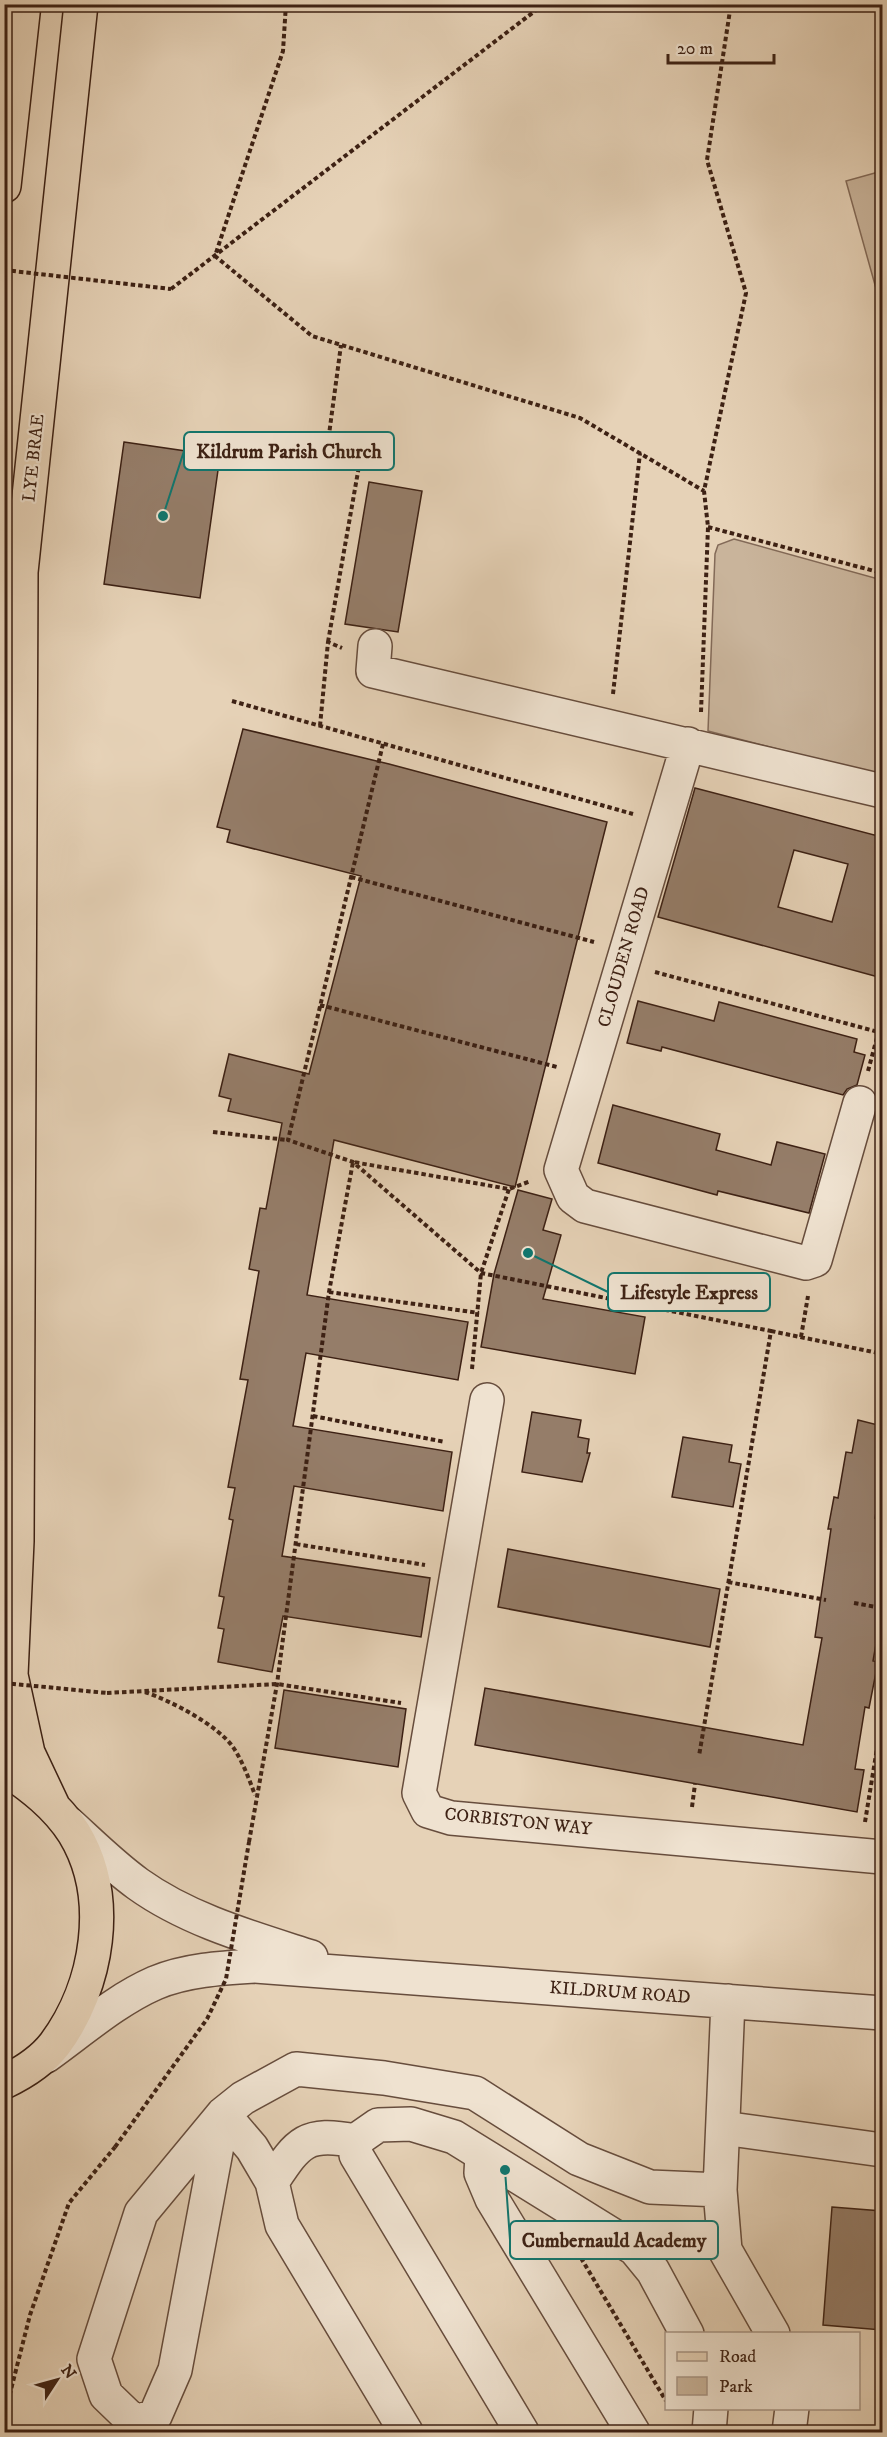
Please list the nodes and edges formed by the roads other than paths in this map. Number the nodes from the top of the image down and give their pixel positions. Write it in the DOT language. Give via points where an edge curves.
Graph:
graph roads {
  1 [pos="24,4"];
  2 [pos="81,4"];
  3 [pos="4,186"];
  4 [pos="374,654"];
  5 [pos="688,744"];
  6 [pos="882,791"];
  7 [pos="860,1103"];
  8 [pos="487,1400"];
  9 [pos="4,1768"];
  10 [pos="57,1811"];
  11 [pos="871,1856"];
  12 [pos="358,1972"];
  13 [pos="728,2001"];
  14 [pos="882,2013"];
  15 [pos="17,2078"];
  16 [pos="223,2114"];
  17 [pos="723,2128"];
  18 [pos="355,2141"];
  19 [pos="882,2150"];
  20 [pos="482,2155"];
  21 [pos="272,2182"];
  22 [pos="720,2190"];
  23 [pos="686,2332"];
  24 [pos="772,2332"];
  25 [pos="711,2410"];
  26 [pos="792,2410"];
  27 [pos="406,2433"];
  28 [pos="522,2433"];
  29 [pos="633,2433"];
  30 [pos="710,2433"];
  31 [pos="789,2433"];
  1 -- 3 [label="main road"];
  2 -- 10 [label="main road, LYE BRAE" via="21,572 17,1541 11,1675 28,1753"];
  4 -- 5 [label="street" via="373,672"];
  5 -- 6 [label="street"];
  5 -- 7 [label="street, CLOUDEN ROAD" via="561,1170 573,1197 585,1206 806,1263 814,1260"];
  8 -- 11 [label="street, CORBISTON WAY" via="419,1792 428,1811 451,1818"];
  9 -- 10 [label="main road"];
  10 -- 12 [label="street, KILDRUM ROAD" via="131,1879 171,1904 253,1939"];
  10 -- 15 [label="main road" via="74,1834 89,1868 98,1928 83,1989 55,2044"];
  12 -- 13 [label="street, KILDRUM ROAD"];
  12 -- 15 [label="street, KILDRUM ROAD" via="255,1966 178,1975 134,1993"];
  13 -- 14 [label="street, KILDRUM ROAD"];
  13 -- 17 [label="street"];
  16 -- 16 [label="street" via="175,2370 155,2416 134,2422 106,2395 94,2359 141,2213"];
  16 -- 21 [label="street" via="252,2148"];
  16 -- 22 [label="street" via="243,2098 296,2069 384,2078 475,2093 579,2159 650,2187"];
  17 -- 19 [label="street"];
  17 -- 22 [label="street"];
  18 -- 20 [label="street" via="378,2125 411,2124 454,2137"];
  18 -- 21 [label="street" via="328,2136 295,2147"];
  18 -- 28 [label="street" via="356,2155"];
  20 -- 23 [label="street" via="635,2249 653,2271"];
  20 -- 29 [label="street" via="481,2174 492,2199"];
  21 -- 27 [label="street" via="282,2225"];
  22 -- 24 [label="street" via="725,2250"];
  25 -- 30 [label="street"];
  26 -- 31 [label="street"];
}
